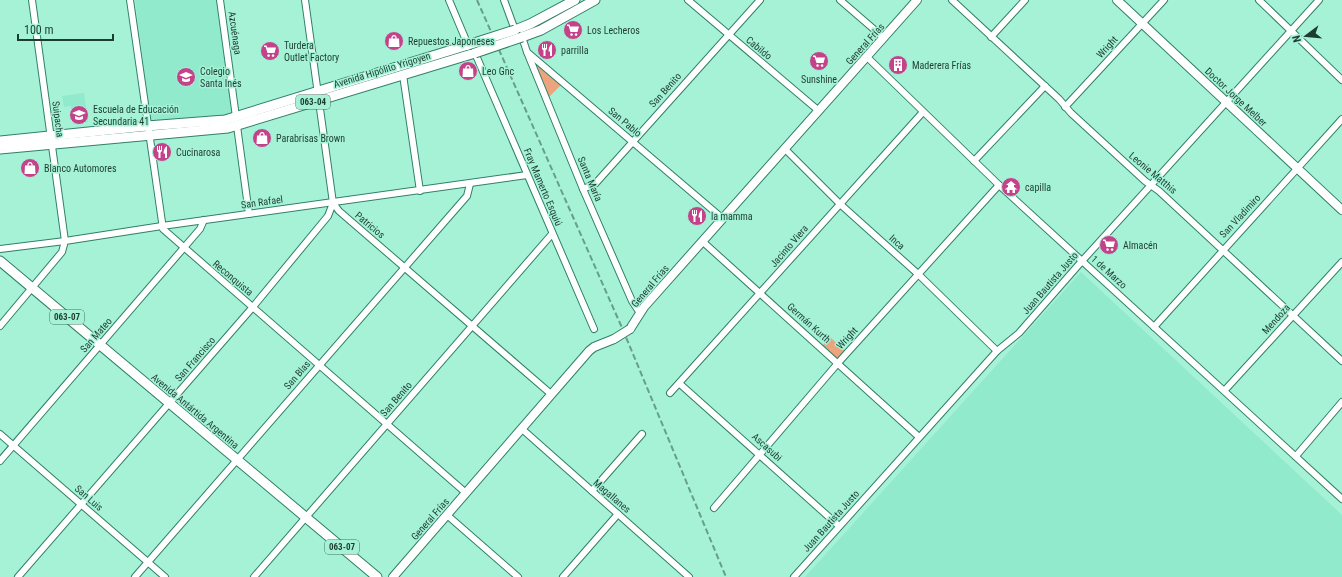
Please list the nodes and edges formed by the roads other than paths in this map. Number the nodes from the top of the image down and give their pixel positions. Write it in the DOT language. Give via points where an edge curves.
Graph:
graph roads {
  1 [pos="32,0"];
  2 [pos="130,0"];
  3 [pos="220,0"];
  4 [pos="305,0"];
  5 [pos="449,0"];
  6 [pos="504,0"];
  7 [pos="575,0"];
  8 [pos="595,0"];
  9 [pos="688,0"];
  10 [pos="760,0"];
  11 [pos="840,0"];
  12 [pos="917,0"];
  13 [pos="952,0"];
  14 [pos="1025,0"];
  15 [pos="1117,0"];
  16 [pos="1164,0"];
  17 [pos="1259,0"];
  18 [pos="1319,0"];
  19 [pos="1142,24"];
  20 [pos="515,30"];
  21 [pos="1291,31"];
  22 [pos="728,35"];
  23 [pos="522,37"];
  24 [pos="991,37"];
  25 [pos="884,38"];
  26 [pos="468,45"];
  27 [pos="527,52"];
  28 [pos="475,53"];
  29 [pos="867,57"];
  30 [pos="403,75"];
  31 [pos="1342,80"];
  32 [pos="1045,86"];
  33 [pos="318,96"];
  34 [pos="1227,102"];
  35 [pos="1066,107"];
  36 [pos="819,112"];
  37 [pos="923,112"];
  38 [pos="1342,119"];
  39 [pos="236,121"];
  40 [pos="148,130"];
  41 [pos="0,141"];
  42 [pos="50,141"];
  43 [pos="633,141"];
  44 [pos="785,149"];
  45 [pos="0,150"];
  46 [pos="974,161"];
  47 [pos="1298,168"];
  48 [pos="527,175"];
  49 [pos="470,184"];
  50 [pos="999,185"];
  51 [pos="1151,185"];
  52 [pos="583,190"];
  53 [pos="420,191"];
  54 [pos="333,202"];
  55 [pos="840,204"];
  56 [pos="1342,210"];
  57 [pos="249,214"];
  58 [pos="722,218"];
  59 [pos="204,220"];
  60 [pos="162,226"];
  61 [pos="552,234"];
  62 [pos="702,240"];
  63 [pos="65,241"];
  64 [pos="0,249"];
  65 [pos="183,249"];
  66 [pos="1223,249"];
  67 [pos="1082,260"];
  68 [pos="0,261"];
  69 [pos="1342,262"];
  70 [pos="405,266"];
  71 [pos="918,274"];
  72 [pos="33,288"];
  73 [pos="762,294"];
  74 [pos="252,308"];
  75 [pos="640,312"];
  76 [pos="1293,315"];
  77 [pos="0,326"];
  78 [pos="473,326"];
  79 [pos="1154,327"];
  80 [pos="594,329"];
  81 [pos="101,345"];
  82 [pos="997,350"];
  83 [pos="1342,361"];
  84 [pos="838,363"];
  85 [pos="319,365"];
  86 [pos="680,384"];
  87 [pos="1225,390"];
  88 [pos="670,393"];
  89 [pos="551,394"];
  90 [pos="1342,402"];
  91 [pos="170,404"];
  92 [pos="387,424"];
  93 [pos="522,429"];
  94 [pos="0,434"];
  95 [pos="642,434"];
  96 [pos="919,437"];
  97 [pos="14,446"];
  98 [pos="760,454"];
  99 [pos="1296,456"];
  100 [pos="237,460"];
  101 [pos="0,461"];
  102 [pos="592,492"];
  103 [pos="466,493"];
  104 [pos="1342,499"];
  105 [pos="80,504"];
  106 [pos="714,508"];
  107 [pos="618,514"];
  108 [pos="447,515"];
  109 [pos="306,516"];
  110 [pos="839,526"];
  111 [pos="148,563"];
  112 [pos="18,577"];
  113 [pos="135,577"];
  114 [pos="165,577"];
  115 [pos="254,577"];
  116 [pos="377,577"];
  117 [pos="393,577"];
  118 [pos="518,577"];
  119 [pos="562,577"];
  120 [pos="689,577"];
  121 [pos="794,577"];
  1 -- 42 [label="street, Suipacha"];
  2 -- 40 [label="street"];
  3 -- 39 [label="street, Azcuénaga"];
  4 -- 33 [label="street"];
  5 -- 26 [label="street"];
  6 -- 20 [label="street"];
  7 -- 20 [label="main road, Avenida Hipólito Yrigoyen / 063-04"];
  8 -- 23 [label="main road, Avenida Hipólito Yrigoyen / 063-04"];
  9 -- 22 [label="street, Cabildo"];
  10 -- 22 [label="street, San Benito"];
  11 -- 25 [label="street"];
  12 -- 25 [label="main road, General Frías"];
  13 -- 24 [label="street, Leonie Matthis"];
  14 -- 24 [label="street"];
  15 -- 19 [label="main road, Doctor Jorge Melber"];
  16 -- 19 [label="street, Wright"];
  17 -- 21 [label="street"];
  18 -- 21 [label="street, Juan Bautista Justo"];
  19 -- 34 [label="main road, Doctor Jorge Melber"];
  19 -- 35 [label="street, Wright"];
  20 -- 26 [label="main road, Avenida Hipólito Yrigoyen / 063-04, bridge"];
  21 -- 31 [label="street"];
  21 -- 34 [label="street, Juan Bautista Justo"];
  22 -- 36 [label="street, Cabildo"];
  22 -- 43 [label="street, San Benito"];
  23 -- 27 [label="street"];
  23 -- 28 [label="main road, Avenida Hipólito Yrigoyen / 063-04, bridge"];
  24 -- 32 [label="street, Leonie Matthis"];
  25 -- 29 [label="main road, General Frías"];
  26 -- 33 [label="main road, Avenida Hipólito Yrigoyen / 063-04"];
  27 -- 43 [label="street, San Pablo"];
  27 -- 52 [label="street, Santa María"];
  28 -- 30 [label="main road, Avenida Hipólito Yrigoyen / 063-04"];
  28 -- 48 [label="street, Fray Mamerto Esquiú"];
  29 -- 36 [label="main road, General Frías"];
  29 -- 37 [label="street, 1 de Marzo"];
  30 -- 33 [label="main road, Avenida Hipólito Yrigoyen / 063-04"];
  30 -- 53 [label="street"];
  32 -- 35 [label="street, Leonie Matthis"];
  32 -- 46 [label="street"];
  33 -- 39 [label="main road, Avenida Hipólito Yrigoyen / 063-04"];
  33 -- 54 [label="street"];
  34 -- 47 [label="main road, Doctor Jorge Melber"];
  34 -- 51 [label="street, Juan Bautista Justo"];
  35 -- 51 [label="street, Leonie Matthis"];
  36 -- 44 [label="main road, General Frías"];
  37 -- 46 [label="street, 1 de Marzo"];
  37 -- 55 [label="street, Jacinto Viera"];
  38 -- 47 [label="street, San Vladimiro"];
  39 -- 40 [label="main road, Avenida Hipólito Yrigoyen / 063-04"];
  39 -- 57 [label="street, Azcuénaga"];
  40 -- 42 [label="main road, Avenida Hipólito Yrigoyen / 063-04"];
  40 -- 60 [label="street"];
  41 -- 42 [label="main road, Avenida Hipólito Yrigoyen / 063-04"];
  42 -- 45 [label="main road, Avenida Hipólito Yrigoyen / 063-04"];
  42 -- 63 [label="street, Suipacha"];
  43 -- 52 [label="street, San Benito" via="595,184"];
  43 -- 58 [label="street, San Pablo"];
  44 -- 55 [label="street, Inca"];
  44 -- 58 [label="main road, General Frías"];
  46 -- 50 [label="street, 1 de Marzo"];
  47 -- 56 [label="main road, Doctor Jorge Melber"];
  47 -- 66 [label="street, San Vladimiro"];
  48 -- 49 [label="street, San Rafael"];
  48 -- 61 [label="street, Fray Mamerto Esquiú"];
  49 -- 53 [label="street, San Rafael"];
  49 -- 70 [label="street, San Blas" via="467,196"];
  50 -- 67 [label="street, 1 de Marzo"];
  50 -- 71 [label="street, Wright"];
  51 -- 66 [label="street, Leonie Matthis"];
  51 -- 67 [label="street, Juan Bautista Justo"];
  52 -- 75 [label="street, Santa María" via="632,301"];
  53 -- 54 [label="street, San Rafael"];
  54 -- 57 [label="street, San Rafael"];
  54 -- 70 [label="street, Patricios" via="339,211"];
  54 -- 74 [label="street, San Francisco" via="328,216"];
  55 -- 71 [label="street, Inca"];
  55 -- 73 [label="street, Jacinto Viera"];
  57 -- 59 [label="street, San Rafael"];
  58 -- 62 [label="main road, General Frías"];
  59 -- 60 [label="street, San Rafael"];
  59 -- 65 [label="street, San Mateo" via="200,229"];
  60 -- 63 [label="street, San Rafael"];
  60 -- 65 [label="street, Reconquista"];
  61 -- 78 [label="street, San Benito"];
  61 -- 80 [label="street, Fray Mamerto Esquiú"];
  62 -- 73 [label="street, Germán Kurth"];
  62 -- 75 [label="main road, General Frías"];
  63 -- 64 [label="street, San Rafael"];
  63 -- 72 [label="street" via="62,252"];
  65 -- 74 [label="street, Reconquista"];
  65 -- 81 [label="street, San Mateo"];
  66 -- 76 [label="street, Leonie Matthis"];
  66 -- 79 [label="street, San Vladimiro"];
  67 -- 79 [label="street, 1 de Marzo"];
  67 -- 82 [label="street, Juan Bautista Justo" via="1019,333"];
  68 -- 72 [label="main road, Avenida Antártida Argentina / 063-07"];
  69 -- 76 [label="street, Mendoza"];
  70 -- 78 [label="street, Patricios"];
  70 -- 85 [label="street, San Blas"];
  71 -- 82 [label="street, Inca"];
  71 -- 84 [label="street, Wright"];
  72 -- 77 [label="street"];
  72 -- 81 [label="main road, Avenida Antártida Argentina / 063-07"];
  73 -- 84 [label="street, Germán Kurth"];
  73 -- 86 [label="street, Jacinto Viera"];
  74 -- 85 [label="street, Reconquista"];
  74 -- 91 [label="street, San Francisco"];
  75 -- 89 [label="main road, General Frías, bridge" via="630,329 589,351"];
  76 -- 83 [label="street, Leonie Matthis"];
  76 -- 87 [label="street, Mendoza"];
  78 -- 89 [label="street, Patricios"];
  78 -- 92 [label="street, San Benito"];
  79 -- 87 [label="street, 1 de Marzo"];
  81 -- 91 [label="main road, Avenida Antártida Argentina / 063-07"];
  81 -- 97 [label="street, San Mateo"];
  82 -- 96 [label="street, Juan Bautista Justo"];
  84 -- 96 [label="street, Germán Kurth"];
  84 -- 98 [label="street, Wright"];
  85 -- 92 [label="street, Reconquista"];
  85 -- 100 [label="street, San Blas"];
  86 -- 88 [label="street, Jacinto Viera"];
  86 -- 98 [label="street, Ascasubi"];
  87 -- 99 [label="street, 1 de Marzo"];
  89 -- 93 [label="main road, General Frías"];
  90 -- 99 [label="street"];
  91 -- 100 [label="main road, Avenida Antártida Argentina / 063-07"];
  91 -- 105 [label="street, San Francisco"];
  92 -- 103 [label="street, Reconquista"];
  92 -- 109 [label="street, San Benito"];
  93 -- 102 [label="street, Magallanes"];
  93 -- 103 [label="main road, General Frías"];
  94 -- 97 [label="street, San Luis"];
  95 -- 102 [label="street"];
  96 -- 110 [label="street, Juan Bautista Justo"];
  97 -- 101 [label="street, San Mateo"];
  97 -- 105 [label="street, San Luis"];
  98 -- 106 [label="street, Wright"];
  98 -- 110 [label="street, Ascasubi"];
  99 -- 104 [label="street, 1 de Marzo"];
  100 -- 109 [label="main road, Avenida Antártida Argentina / 063-07"];
  100 -- 111 [label="street, San Blas"];
  102 -- 107 [label="street, Magallanes"];
  103 -- 108 [label="main road, General Frías"];
  105 -- 111 [label="street, San Luis"];
  105 -- 112 [label="street, San Francisco"];
  107 -- 119 [label="street"];
  107 -- 120 [label="street, Magallanes"];
  108 -- 117 [label="main road, General Frías"];
  108 -- 118 [label="street"];
  109 -- 115 [label="street, San Benito"];
  109 -- 116 [label="main road, Avenida Antártida Argentina / 063-07"];
  110 -- 121 [label="street, Juan Bautista Justo"];
  111 -- 113 [label="street, San Blas"];
  111 -- 114 [label="street, San Luis"];
}
